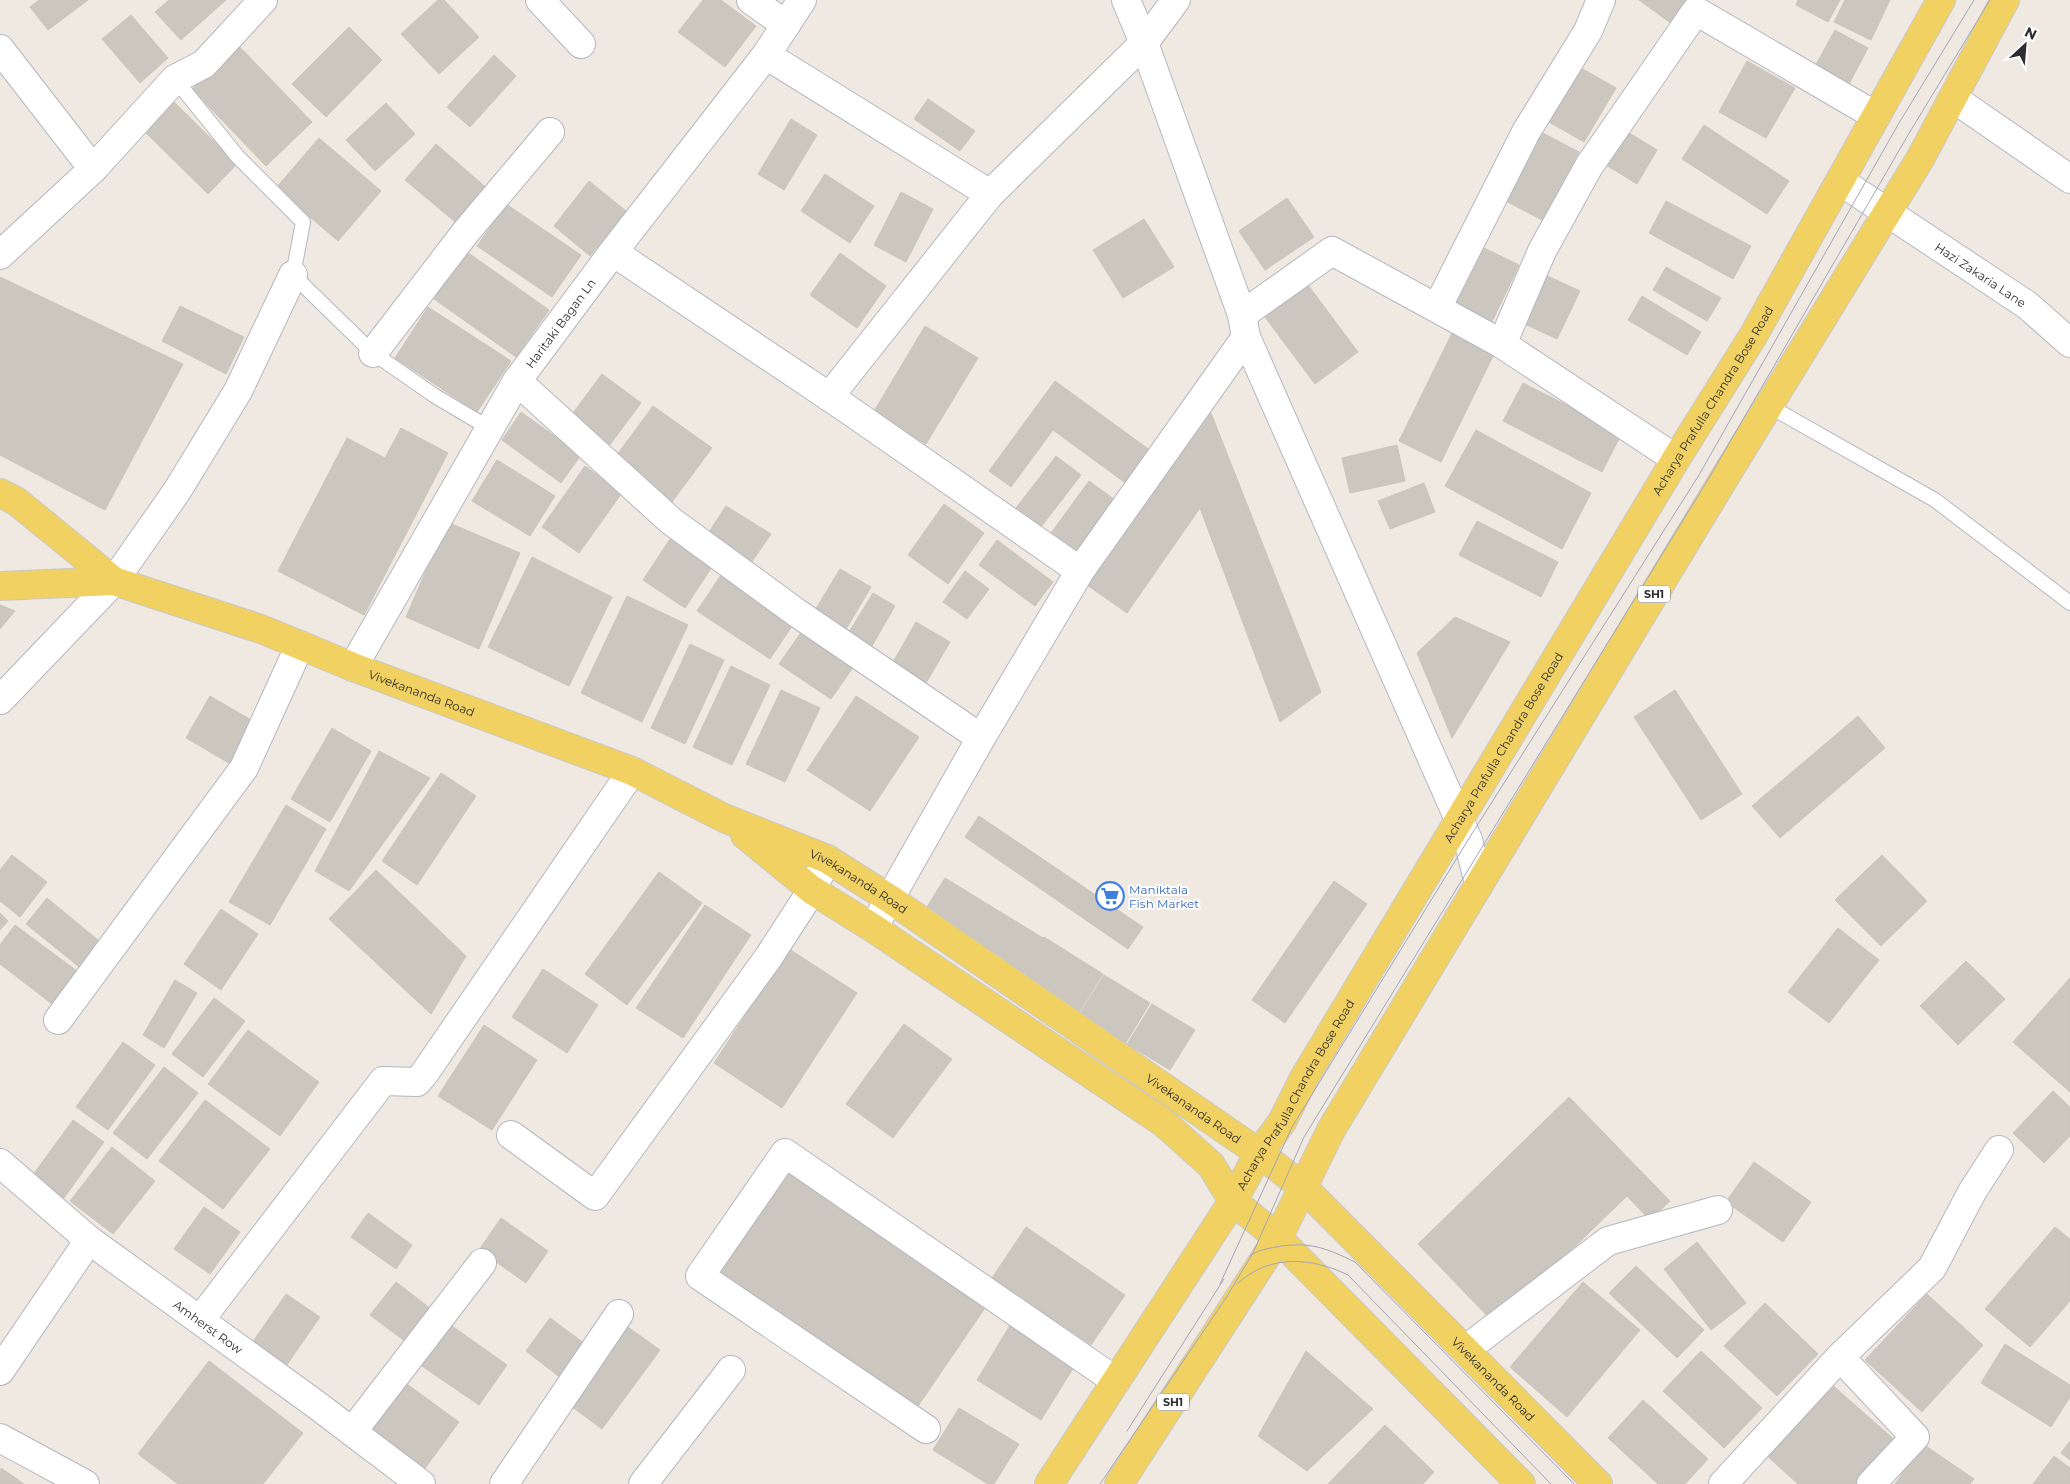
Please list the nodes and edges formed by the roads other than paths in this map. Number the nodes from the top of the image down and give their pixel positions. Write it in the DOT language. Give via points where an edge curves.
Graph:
graph roads {
  1 [pos="263,0"];
  2 [pos="540,0"];
  3 [pos="751,0"];
  4 [pos="802,0"];
  5 [pos="1126,0"];
  6 [pos="1176,0"];
  7 [pos="1601,0"];
  8 [pos="1941,0"];
  9 [pos="2005,0"];
  10 [pos="786,25"];
  11 [pos="1144,43"];
  12 [pos="581,44"];
  13 [pos="0,49"];
  14 [pos="766,55"];
  15 [pos="175,79"];
  16 [pos="1953,98"];
  17 [pos="1876,116"];
  18 [pos="550,132"];
  19 [pos="93,169"];
  20 [pos="2070,179"];
  21 [pos="1840,181"];
  22 [pos="990,194"];
  23 [pos="1887,212"];
  24 [pos="613,252"];
  25 [pos="0,255"];
  26 [pos="293,275"];
  27 [pos="1437,308"];
  28 [pos="1244,326"];
  29 [pos="2070,343"];
  30 [pos="1502,344"];
  31 [pos="373,353"];
  32 [pos="517,381"];
  33 [pos="830,397"];
  34 [pos="1769,406"];
  35 [pos="489,428"];
  36 [pos="1676,459"];
  37 [pos="0,493"];
  38 [pos="1080,571"];
  39 [pos="114,581"];
  40 [pos="0,586"];
  41 [pos="2070,604"];
  42 [pos="300,645"];
  43 [pos="353,667"];
  44 [pos="0,700"];
  45 [pos="981,738"];
  46 [pos="632,771"];
  47 [pos="724,818"];
  48 [pos="1458,822"];
  49 [pos="827,859"];
  50 [pos="1479,883"];
  51 [pos="812,890"];
  52 [pos="890,900"];
  53 [pos="874,928"];
  54 [pos="58,1020"];
  55 [pos="511,1135"];
  56 [pos="1999,1150"];
  57 [pos="1259,1152"];
  58 [pos="0,1163"];
  59 [pos="1304,1188"];
  60 [pos="1233,1201"];
  61 [pos="1718,1210"];
  62 [pos="1278,1238"];
  63 [pos="89,1240"];
  64 [pos="482,1263"];
  65 [pos="619,1314"];
  66 [pos="200,1320"];
  67 [pos="1465,1350"];
  68 [pos="1840,1357"];
  69 [pos="731,1370"];
  70 [pos="0,1371"];
  71 [pos="1116,1381"];
  72 [pos="926,1429"];
  73 [pos="352,1432"];
  74 [pos="0,1438"];
  75 [pos="85,1484"];
  76 [pos="421,1484"];
  77 [pos="504,1484"];
  78 [pos="644,1484"];
  79 [pos="1049,1484"];
  80 [pos="1119,1484"];
  81 [pos="1521,1484"];
  82 [pos="1598,1484"];
  83 [pos="1724,1484"];
  84 [pos="1871,1484"];
  1 -- 15 [label="street" via="204,64"];
  2 -- 12 [label="street"];
  3 -- 10 [label="street"];
  4 -- 10 [label="street, Haritaki Bagan Ln"];
  5 -- 11 [label="street"];
  6 -- 11 [label="street"];
  7 -- 27 [label="street" via="1588,31 1526,132"];
  8 -- 17 [label="main road, Acharya Prafulla Chandra Bose Road"];
  9 -- 16 [label="main road, SH1"];
  10 -- 14 [label="street, Haritaki Bagan Ln"];
  11 -- 22 [label="street"];
  11 -- 28 [label="street"];
  13 -- 19 [label="street"];
  14 -- 22 [label="street"];
  14 -- 24 [label="street, Haritaki Bagan Ln"];
  15 -- 19 [label="street"];
  15 -- 26 [label="lane" via="238,157 303,222"];
  16 -- 20 [label="street"];
  16 -- 23 [label="main road, SH1"];
  17 -- 21 [label="main road, Acharya Prafulla Chandra Bose Road"];
  17 -- 30 [label="street" via="1696,11 1589,166 1542,251"];
  18 -- 31 [label="street" via="465,233"];
  19 -- 25 [label="street"];
  21 -- 23 [label="street, Hazi Zakaria Lane"];
  21 -- 36 [label="main road, Acharya Prafulla Chandra Bose Road" via="1753,336"];
  22 -- 33 [label="street"];
  23 -- 29 [label="street, Hazi Zakaria Lane" via="2027,305"];
  23 -- 34 [label="main road, SH1"];
  24 -- 32 [label="street, Haritaki Bagan Ln"];
  24 -- 33 [label="street"];
  26 -- 31 [label="lane"];
  26 -- 39 [label="street" via="238,391 177,491"];
  27 -- 28 [label="street" via="1332,251"];
  27 -- 30 [label="street"];
  28 -- 38 [label="street"];
  28 -- 48 [label="street"];
  30 -- 36 [label="street"];
  31 -- 35 [label="lane"];
  32 -- 35 [label="street, Haritaki Bagan Ln"];
  32 -- 45 [label="street" via="671,521 797,613"];
  33 -- 38 [label="street"];
  34 -- 41 [label="lane" via="1934,500"];
  34 -- 50 [label="main road, SH1"];
  35 -- 43 [label="street, Haritaki Bagan Ln"];
  36 -- 48 [label="main road, Acharya Prafulla Chandra Bose Road"];
  37 -- 39 [label="main road, Vivekananda Road" via="16,501"];
  38 -- 45 [label="street"];
  39 -- 40 [label="main road, Vivekananda Road"];
  39 -- 42 [label="main road, Vivekananda Road" via="262,629"];
  39 -- 44 [label="street"];
  42 -- 43 [label="main road, Vivekananda Road"];
  42 -- 54 [label="street" via="244,768"];
  43 -- 46 [label="main road, Vivekananda Road"];
  45 -- 52 [label="street"];
  46 -- 47 [label="main road, Vivekananda Road"];
  46 -- 66 [label="street" via="424,1074 416,1082 384,1081"];
  47 -- 49 [label="main road, Vivekananda Road"];
  47 -- 51 [label="main road, Vivekananda Road"];
  48 -- 50 [label="street" via="1468,840"];
  48 -- 57 [label="main road, Acharya Prafulla Chandra Bose Road" via="1304,1078 1282,1122"];
  49 -- 51 [label="street"];
  49 -- 52 [label="main road, Vivekananda Road"];
  50 -- 59 [label="main road, SH1" via="1331,1130"];
  51 -- 53 [label="main road, Vivekananda Road"];
  51 -- 55 [label="street" via="768,958 595,1196"];
  52 -- 53 [label="street"];
  52 -- 57 [label="main road, Vivekananda Road"];
  53 -- 60 [label="main road, Vivekananda Road" via="1164,1123 1211,1165"];
  56 -- 68 [label="street" via="1972,1192 1932,1268"];
  57 -- 59 [label="main road, Vivekananda Road"];
  57 -- 60 [label="main road, Acharya Prafulla Chandra Bose Road"];
  58 -- 63 [label="street, Amherst Row"];
  59 -- 62 [label="main road, SH1"];
  59 -- 67 [label="main road, Vivekananda Road"];
  60 -- 62 [label="main road, Vivekananda Road"];
  60 -- 71 [label="main road, Acharya Prafulla Chandra Bose Road"];
  61 -- 67 [label="street" via="1608,1241"];
  62 -- 80 [label="main road, SH1"];
  62 -- 81 [label="main road, Vivekananda Road"];
  63 -- 66 [label="street, Amherst Row"];
  63 -- 70 [label="street"];
  64 -- 73 [label="street"];
  65 -- 77 [label="street"];
  66 -- 73 [label="street, Amherst Row"];
  67 -- 82 [label="main road, Vivekananda Road"];
  68 -- 83 [label="street"];
  68 -- 84 [label="street" via="1915,1437"];
  69 -- 78 [label="street"];
  71 -- 72 [label="street" via="786,1153 700,1276"];
  71 -- 79 [label="main road, Acharya Prafulla Chandra Bose Road"];
  73 -- 76 [label="street, Amherst Row"];
  74 -- 75 [label="street"];
}
